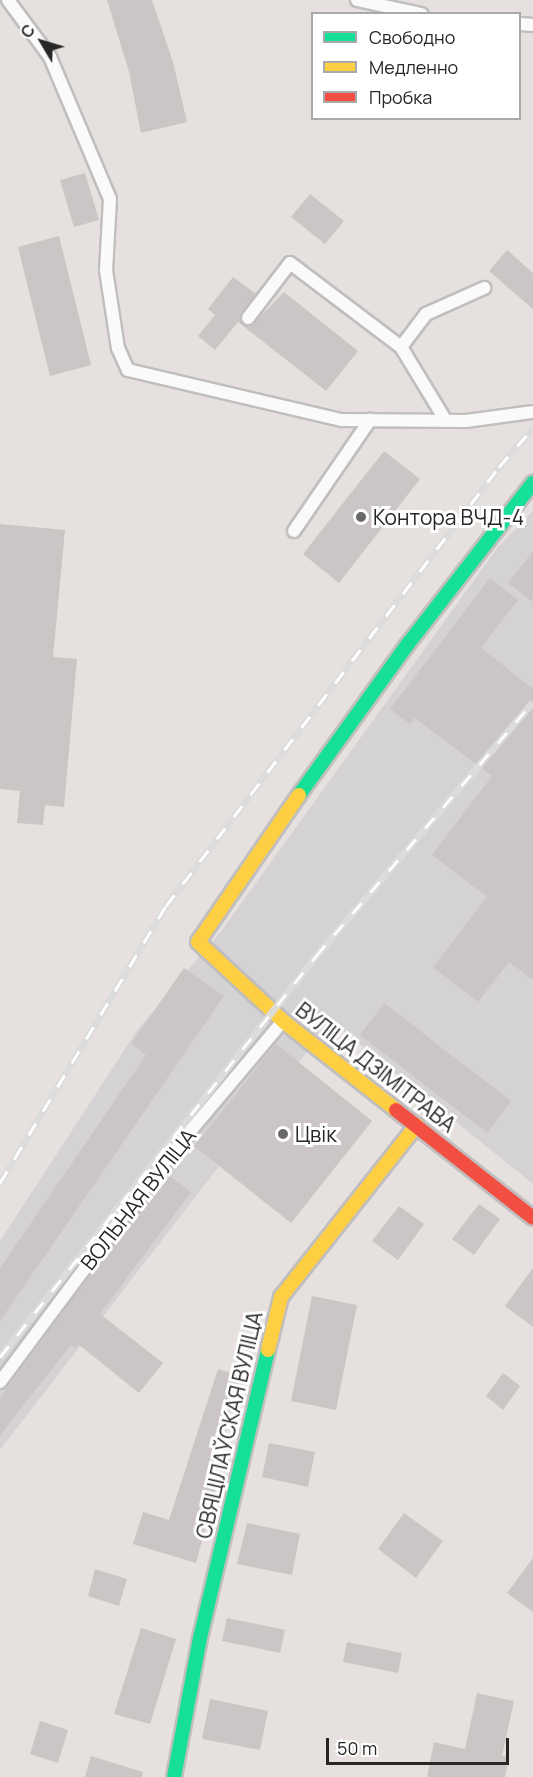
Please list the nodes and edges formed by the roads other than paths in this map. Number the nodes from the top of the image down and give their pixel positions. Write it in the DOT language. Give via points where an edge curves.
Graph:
graph roads {
  1 [pos="8,0"];
  2 [pos="357,0"];
  3 [pos="412,12"];
  4 [pos="484,288"];
  5 [pos="248,318"];
  6 [pos="402,347"];
  7 [pos="533,412"];
  8 [pos="370,420"];
  9 [pos="446,421"];
  10 [pos="533,483"];
  11 [pos="294,531"];
  12 [pos="283,1021"];
  13 [pos="417,1125"];
  14 [pos="533,1218"];
  15 [pos="0,1382"];
  16 [pos="174,1777"];
  1 -- 8 [label="lane" via="50,57 110,200 106,270 118,348 128,370 255,403 342,420"];
  2 -- 3 [label="lane"];
  4 -- 6 [label="lane" via="426,314"];
  5 -- 6 [label="lane" via="290,263"];
  6 -- 9 [label="lane"];
  7 -- 9 [label="lane"];
  8 -- 9 [label="lane"];
  8 -- 11 [label="lane"];
  10 -- 12 [label="street, ВУЛІЦА ДЗІМІТРАВА" via="408,644 247,866 198,942"];
  12 -- 13 [label="street, ВУЛІЦА ДЗІМІТРАВА"];
  12 -- 15 [label="lane, ВОЛЬНАЯ ВУЛІЦА" via="160,1167"];
  13 -- 14 [label="street, ВУЛІЦА ДЗІМІТРАВА"];
  13 -- 16 [label="street, СВЯЦІЛАЎСКАЯ ВУЛІЦА" via="280,1297 200,1638"];
}
